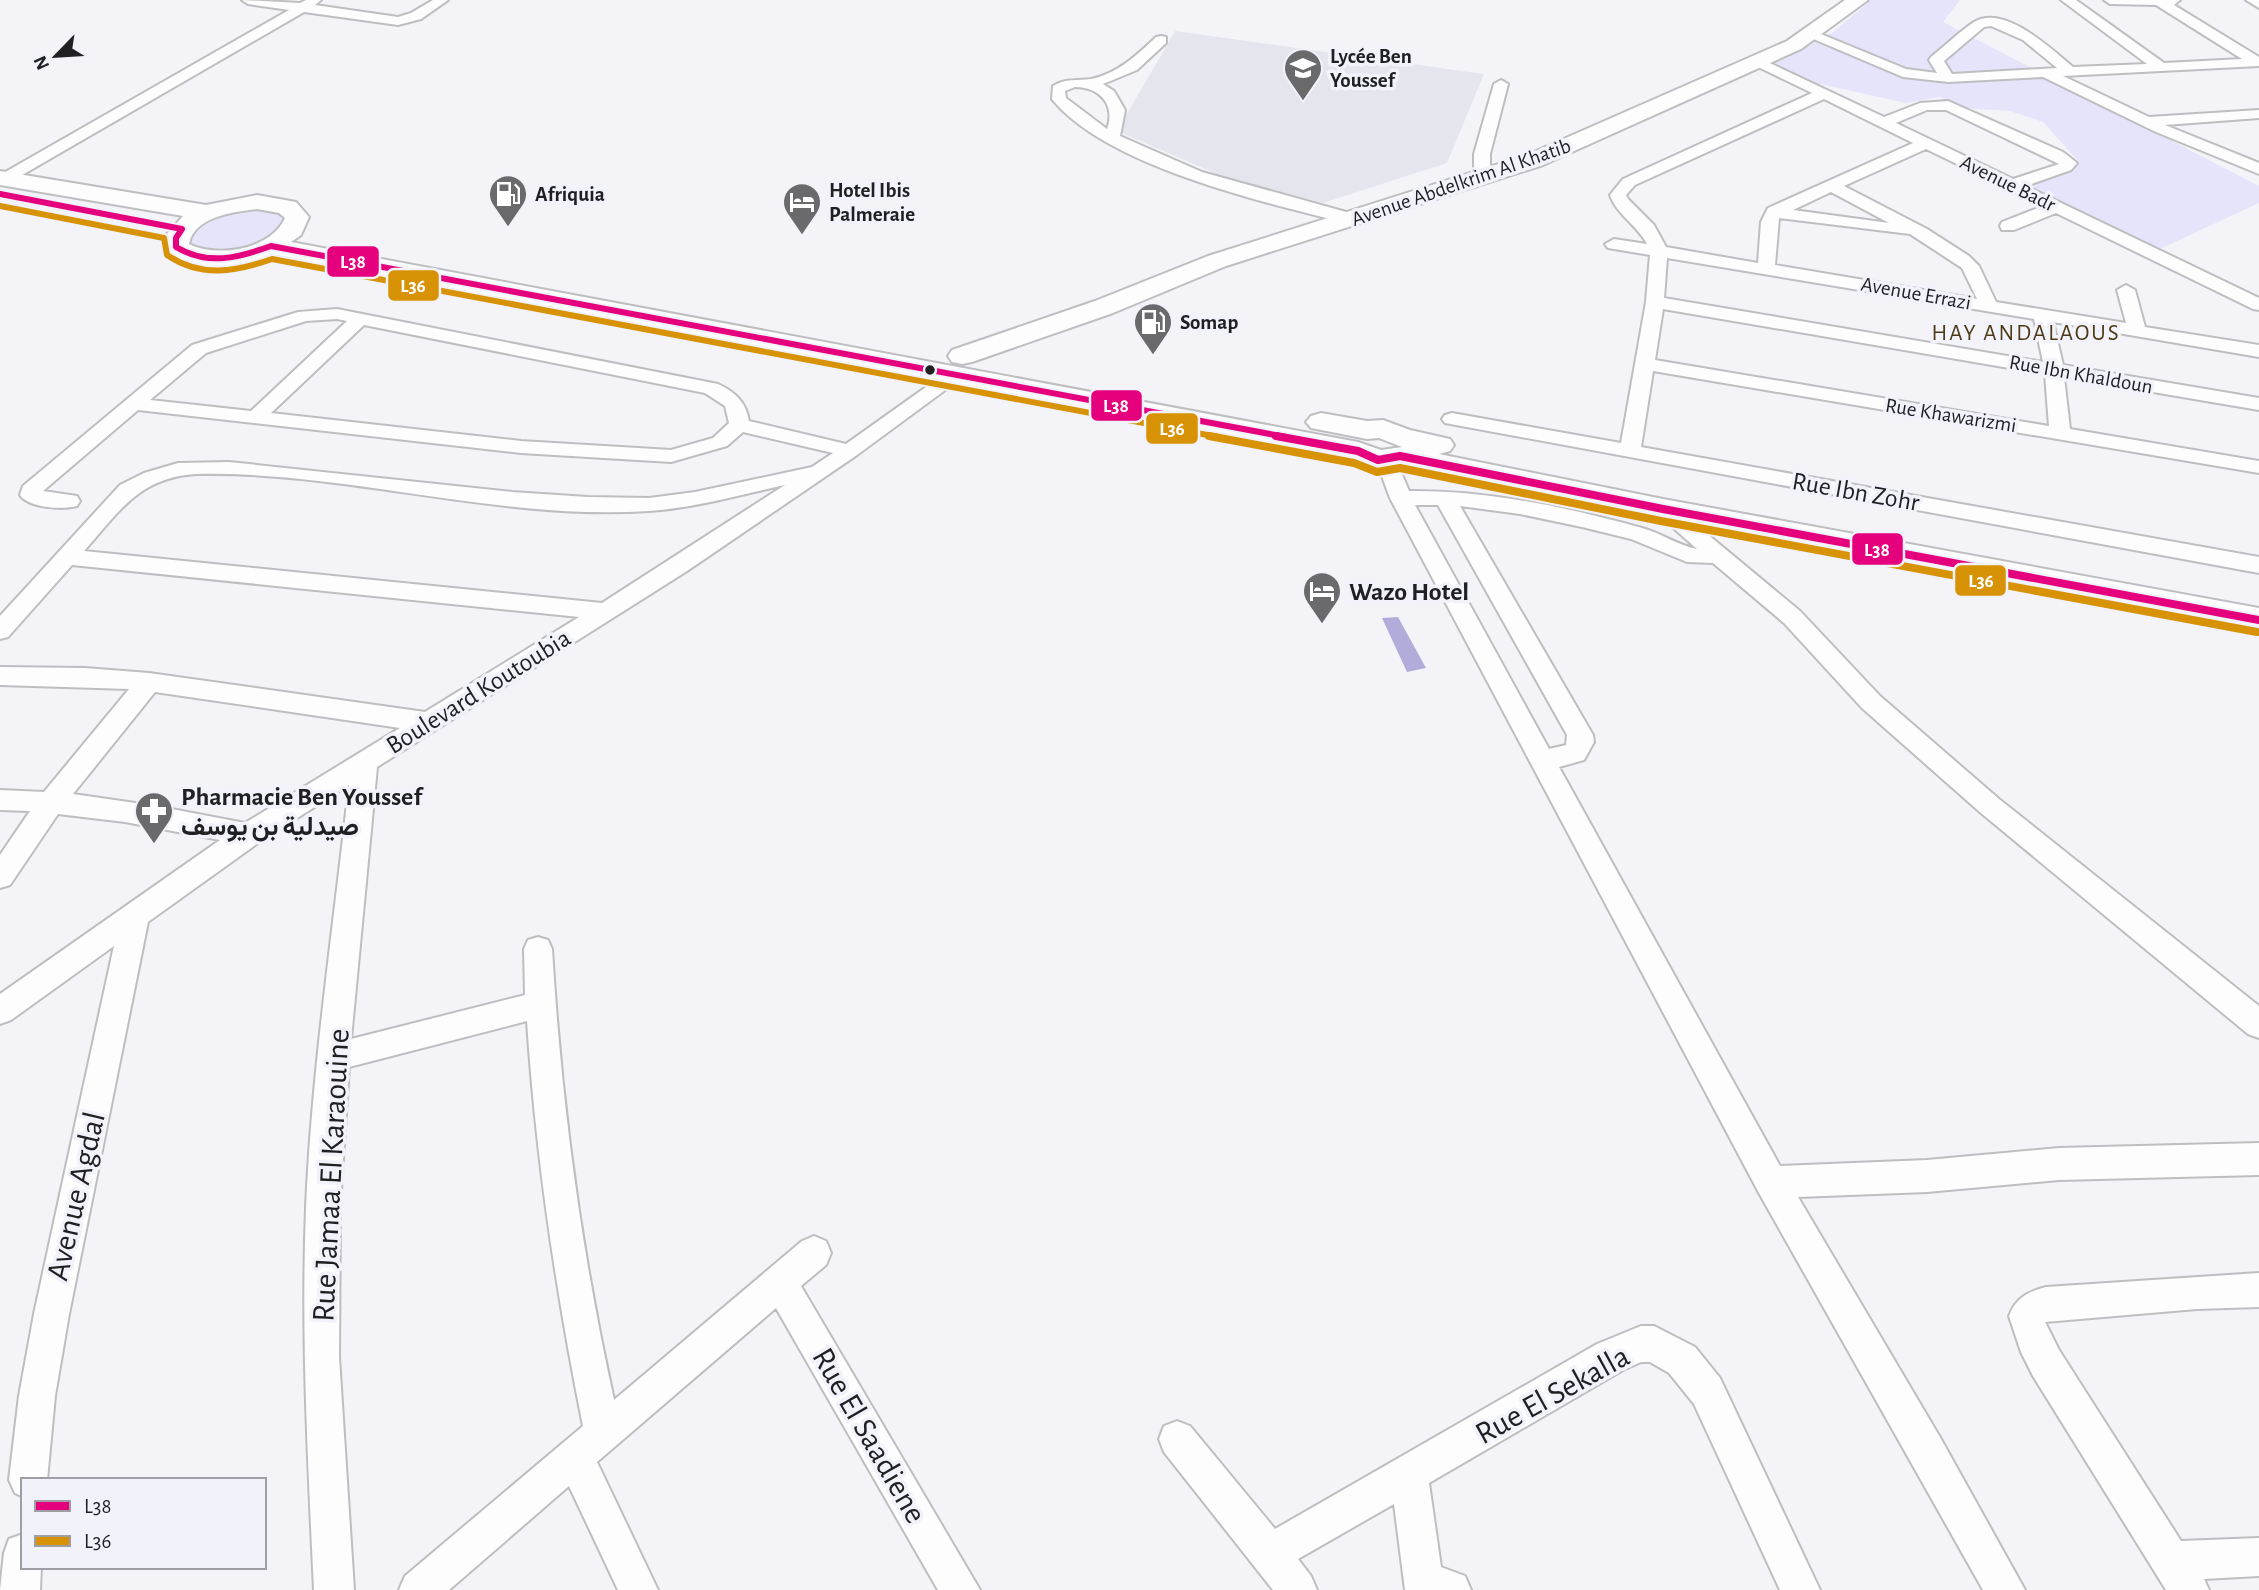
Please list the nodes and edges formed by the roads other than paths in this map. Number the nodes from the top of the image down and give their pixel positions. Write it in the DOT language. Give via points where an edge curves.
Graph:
graph roads {
  1 [pos="248,0"];
  2 [pos="442,0"];
  3 [pos="1858,0"];
  4 [pos="2067,0"];
  5 [pos="2109,0"];
  6 [pos="2186,0"];
  7 [pos="2252,0"];
  8 [pos="2159,1"];
  9 [pos="309,4"];
  10 [pos="2259,4"];
  11 [pos="1811,35"];
  12 [pos="1161,40"];
  13 [pos="1758,61"];
  14 [pos="2258,62"];
  15 [pos="2160,66"];
  16 [pos="2070,72"];
  17 [pos="2045,74"];
  18 [pos="1948,78"];
  19 [pos="1091,84"];
  20 [pos="1500,84"];
  21 [pos="1823,94"];
  22 [pos="2259,114"];
  23 [pos="2239,116"];
  24 [pos="2146,122"];
  25 [pos="1883,123"];
  26 [pos="2259,124"];
  27 [pos="1112,137"];
  28 [pos="1926,143"];
  29 [pos="2259,169"];
  30 [pos="1482,178"];
  31 [pos="1,184"];
  32 [pos="1829,185"];
  33 [pos="2013,185"];
  34 [pos="2057,206"];
  35 [pos="1774,212"];
  36 [pos="209,213"];
  37 [pos="1351,219"];
  38 [pos="1860,224"];
  39 [pos="2008,226"];
  40 [pos="182,229"];
  41 [pos="294,229"];
  42 [pos="1921,233"];
  43 [pos="1614,244"];
  44 [pos="271,246"];
  45 [pos="1860,246"];
  46 [pos="1659,251"];
  47 [pos="1766,268"];
  48 [pos="2126,290"];
  49 [pos="1655,302"];
  50 [pos="2259,305"];
  51 [pos="1989,306"];
  52 [pos="2042,315"];
  53 [pos="361,318"];
  54 [pos="1046,328"];
  55 [pos="2137,330"];
  56 [pos="2259,351"];
  57 [pos="1001,362"];
  58 [pos="1643,364"];
  59 [pos="959,365"];
  60 [pos="2054,369"];
  61 [pos="134,404"];
  62 [pos="2259,404"];
  63 [pos="256,417"];
  64 [pos="1452,419"];
  65 [pos="739,425"];
  66 [pos="2060,433"];
  67 [pos="1383,447"];
  68 [pos="850,451"];
  69 [pos="1630,451"];
  70 [pos="2259,467"];
  71 [pos="820,471"];
  72 [pos="1401,498"];
  73 [pos="1446,500"];
  74 [pos="69,501"];
  75 [pos="1664,509"];
  76 [pos="1718,554"];
  77 [pos="67,558"];
  78 [pos="2259,565"];
  79 [pos="2259,596"];
  80 [pos="607,612"];
  81 [pos="2259,620"];
  82 [pos="0,631"];
  83 [pos="0,676"];
  84 [pos="149,682"];
  85 [pos="427,722"];
  86 [pos="365,761"];
  87 [pos="1541,761"];
  88 [pos="0,800"];
  89 [pos="52,801"];
  90 [pos="248,835"];
  91 [pos="0,877"];
  92 [pos="135,915"];
  93 [pos="538,949"];
  94 [pos="540,1005"];
  95 [pos="0,1011"];
  96 [pos="2259,1024"];
  97 [pos="334,1057"];
  98 [pos="2259,1159"];
  99 [pos="1770,1182"];
  100 [pos="814,1253"];
  101 [pos="779,1281"];
  102 [pos="2259,1290"];
  103 [pos="1177,1439"];
  104 [pos="589,1445"];
  105 [pos="1409,1474"];
  106 [pos="28,1478"];
  107 [pos="1270,1553"];
  108 [pos="2259,1557"];
  109 [pos="22,1569"];
  110 [pos="2180,1575"];
  111 [pos="1433,1587"];
  112 [pos="20,1590"];
  113 [pos="334,1590"];
  114 [pos="419,1590"];
  115 [pos="639,1590"];
  116 [pos="960,1590"];
  117 [pos="1297,1590"];
  118 [pos="1800,1590"];
  119 [pos="2005,1590"];
  1 -- 9 [label="street"];
  2 -- 9 [label="street" via="398,21"];
  3 -- 11 [label="main road, Avenue Abdelkrim Al Khatib"];
  4 -- 15 [label="street"];
  5 -- 8 [label="street"];
  6 -- 8 [label="street"];
  7 -- 10 [label="street"];
  8 -- 14 [label="street"];
  9 -- 31 [label="street"];
  11 -- 13 [label="main road, Avenue Abdelkrim Al Khatib"];
  11 -- 18 [label="street" via="1903,74"];
  12 -- 19 [label="street" via="1132,67"];
  13 -- 21 [label="street, Avenue Badr"];
  13 -- 30 [label="main road, Avenue Abdelkrim Al Khatib" via="1576,144"];
  14 -- 15 [label="street"];
  15 -- 16 [label="street"];
  16 -- 17 [label="street"];
  16 -- 18 [label="street" via="2011,26 1988,21 1936,60"];
  17 -- 18 [label="street"];
  17 -- 24 [label="street"];
  19 -- 27 [label="street" via="1107,93 1117,109"];
  19 -- 27 [label="street" via="1066,84 1058,89 1059,99"];
  20 -- 30 [label="street" via="1482,154"];
  21 -- 25 [label="street, Avenue Badr"];
  21 -- 46 [label="street" via="1622,188 1620,201 1648,229"];
  22 -- 23 [label="street"];
  23 -- 24 [label="street"];
  23 -- 26 [label="street"];
  24 -- 29 [label="street"];
  25 -- 28 [label="street, Avenue Badr"];
  25 -- 33 [label="street" via="1925,106 1948,105 2069,163"];
  27 -- 37 [label="street" via="1212,181"];
  28 -- 32 [label="street"];
  28 -- 33 [label="street, Avenue Badr"];
  30 -- 37 [label="main road, Avenue Abdelkrim Al Khatib"];
  31 -- 36 [label="main road"];
  31 -- 40 [label="main road"];
  32 -- 35 [label="street"];
  32 -- 42 [label="street"];
  33 -- 34 [label="street, Avenue Badr"];
  34 -- 39 [label="street"];
  34 -- 50 [label="street, Avenue Badr"];
  35 -- 38 [label="street"];
  35 -- 47 [label="street" via="1769,222"];
  36 -- 40 [label="main road"];
  36 -- 41 [label="main road" via="257,202 283,205 297,215"];
  37 -- 54 [label="main road, Avenue Abdelkrim Al Khatib" via="1217,261"];
  38 -- 42 [label="street"];
  38 -- 45 [label="street"];
  40 -- 44 [label="main road" via="176,247 195,258 232,258"];
  41 -- 44 [label="main road"];
  41 -- 59 [label="main road"];
  42 -- 51 [label="street" via="1970,265"];
  43 -- 46 [label="street, Avenue Errazi"];
  44 -- 59 [label="main road"];
  46 -- 47 [label="street, Avenue Errazi"];
  46 -- 49 [label="street"];
  47 -- 51 [label="street, Avenue Errazi"];
  48 -- 55 [label="street"];
  49 -- 58 [label="street"];
  49 -- 60 [label="street, Rue Ibn Khaldoun"];
  51 -- 52 [label="street, Avenue Errazi"];
  52 -- 55 [label="street, Avenue Errazi"];
  52 -- 60 [label="street"];
  53 -- 61 [label="street" via="312,314 210,344 190,355"];
  53 -- 63 [label="street"];
  53 -- 65 [label="street" via="711,388 732,399"];
  54 -- 57 [label="main road, Avenue Abdelkrim Al Khatib" via="1038,340"];
  54 -- 59 [label="main road, Avenue Abdelkrim Al Khatib" via="1021,334"];
  55 -- 56 [label="street, Avenue Errazi"];
  57 -- 59 [label="main road"];
  57 -- 67 [label="main road"];
  58 -- 66 [label="street, Rue Khawarizmi"];
  58 -- 69 [label="street"];
  59 -- 67 [label="main road"];
  59 -- 68 [label="street, Boulevard Koutoubia"];
  60 -- 62 [label="street, Rue Ibn Khaldoun"];
  60 -- 66 [label="street"];
  61 -- 63 [label="street"];
  61 -- 74 [label="street" via="30,491 34,497"];
  63 -- 65 [label="street" via="643,456 671,456 706,447 720,442"];
  64 -- 69 [label="street, Rue Ibn Zohr"];
  65 -- 68 [label="street"];
  66 -- 70 [label="street, Rue Khawarizmi"];
  67 -- 72 [label="street"];
  67 -- 75 [label="main road"];
  67 -- 79 [label="main road"];
  68 -- 71 [label="street, Boulevard Koutoubia"];
  69 -- 78 [label="street, Rue Ibn Zohr"];
  71 -- 77 [label="street" via="688,499 628,505 196,468 161,475 127,490"];
  71 -- 80 [label="street, Boulevard Koutoubia"];
  72 -- 73 [label="street"];
  72 -- 87 [label="street"];
  73 -- 76 [label="street" via="1576,519 1650,538 1691,556"];
  73 -- 87 [label="street" via="1580,735 1576,753"];
  75 -- 76 [label="street"];
  75 -- 81 [label="main road"];
  76 -- 96 [label="street" via="1792,617 1871,702 1950,771"];
  77 -- 80 [label="street"];
  77 -- 82 [label="street"];
  80 -- 85 [label="street, Boulevard Koutoubia"];
  83 -- 84 [label="street"];
  84 -- 85 [label="street"];
  84 -- 89 [label="street"];
  85 -- 86 [label="street, Boulevard Koutoubia"];
  86 -- 90 [label="street, Boulevard Koutoubia"];
  86 -- 97 [label="street, Rue Jamaa El Karaouine"];
  87 -- 99 [label="street"];
  88 -- 89 [label="street"];
  89 -- 90 [label="street"];
  89 -- 91 [label="street"];
  90 -- 92 [label="street, Boulevard Koutoubia"];
  92 -- 95 [label="street, Boulevard Koutoubia"];
  92 -- 106 [label="street, Avenue Agdal" via="50,1304"];
  93 -- 94 [label="street"];
  94 -- 97 [label="street"];
  94 -- 104 [label="street"];
  97 -- 113 [label="street, Rue Jamaa El Karaouine" via="321,1282"];
  98 -- 99 [label="street" via="2059,1164 1927,1176"];
  99 -- 119 [label="street"];
  100 -- 101 [label="street"];
  101 -- 104 [label="street"];
  101 -- 116 [label="street, Rue El Saadiene"];
  102 -- 110 [label="street" via="2046,1304 2026,1317 2046,1363"];
  103 -- 107 [label="street"];
  104 -- 114 [label="street"];
  104 -- 115 [label="street"];
  105 -- 107 [label="street, Rue El Sekalla"];
  105 -- 111 [label="street"];
  105 -- 118 [label="street, Rue El Sekalla" via="1610,1356 1654,1344 1682,1360 1707,1391"];
  107 -- 117 [label="street"];
  108 -- 110 [label="street"];
  109 -- 112 [label="street"];
}
